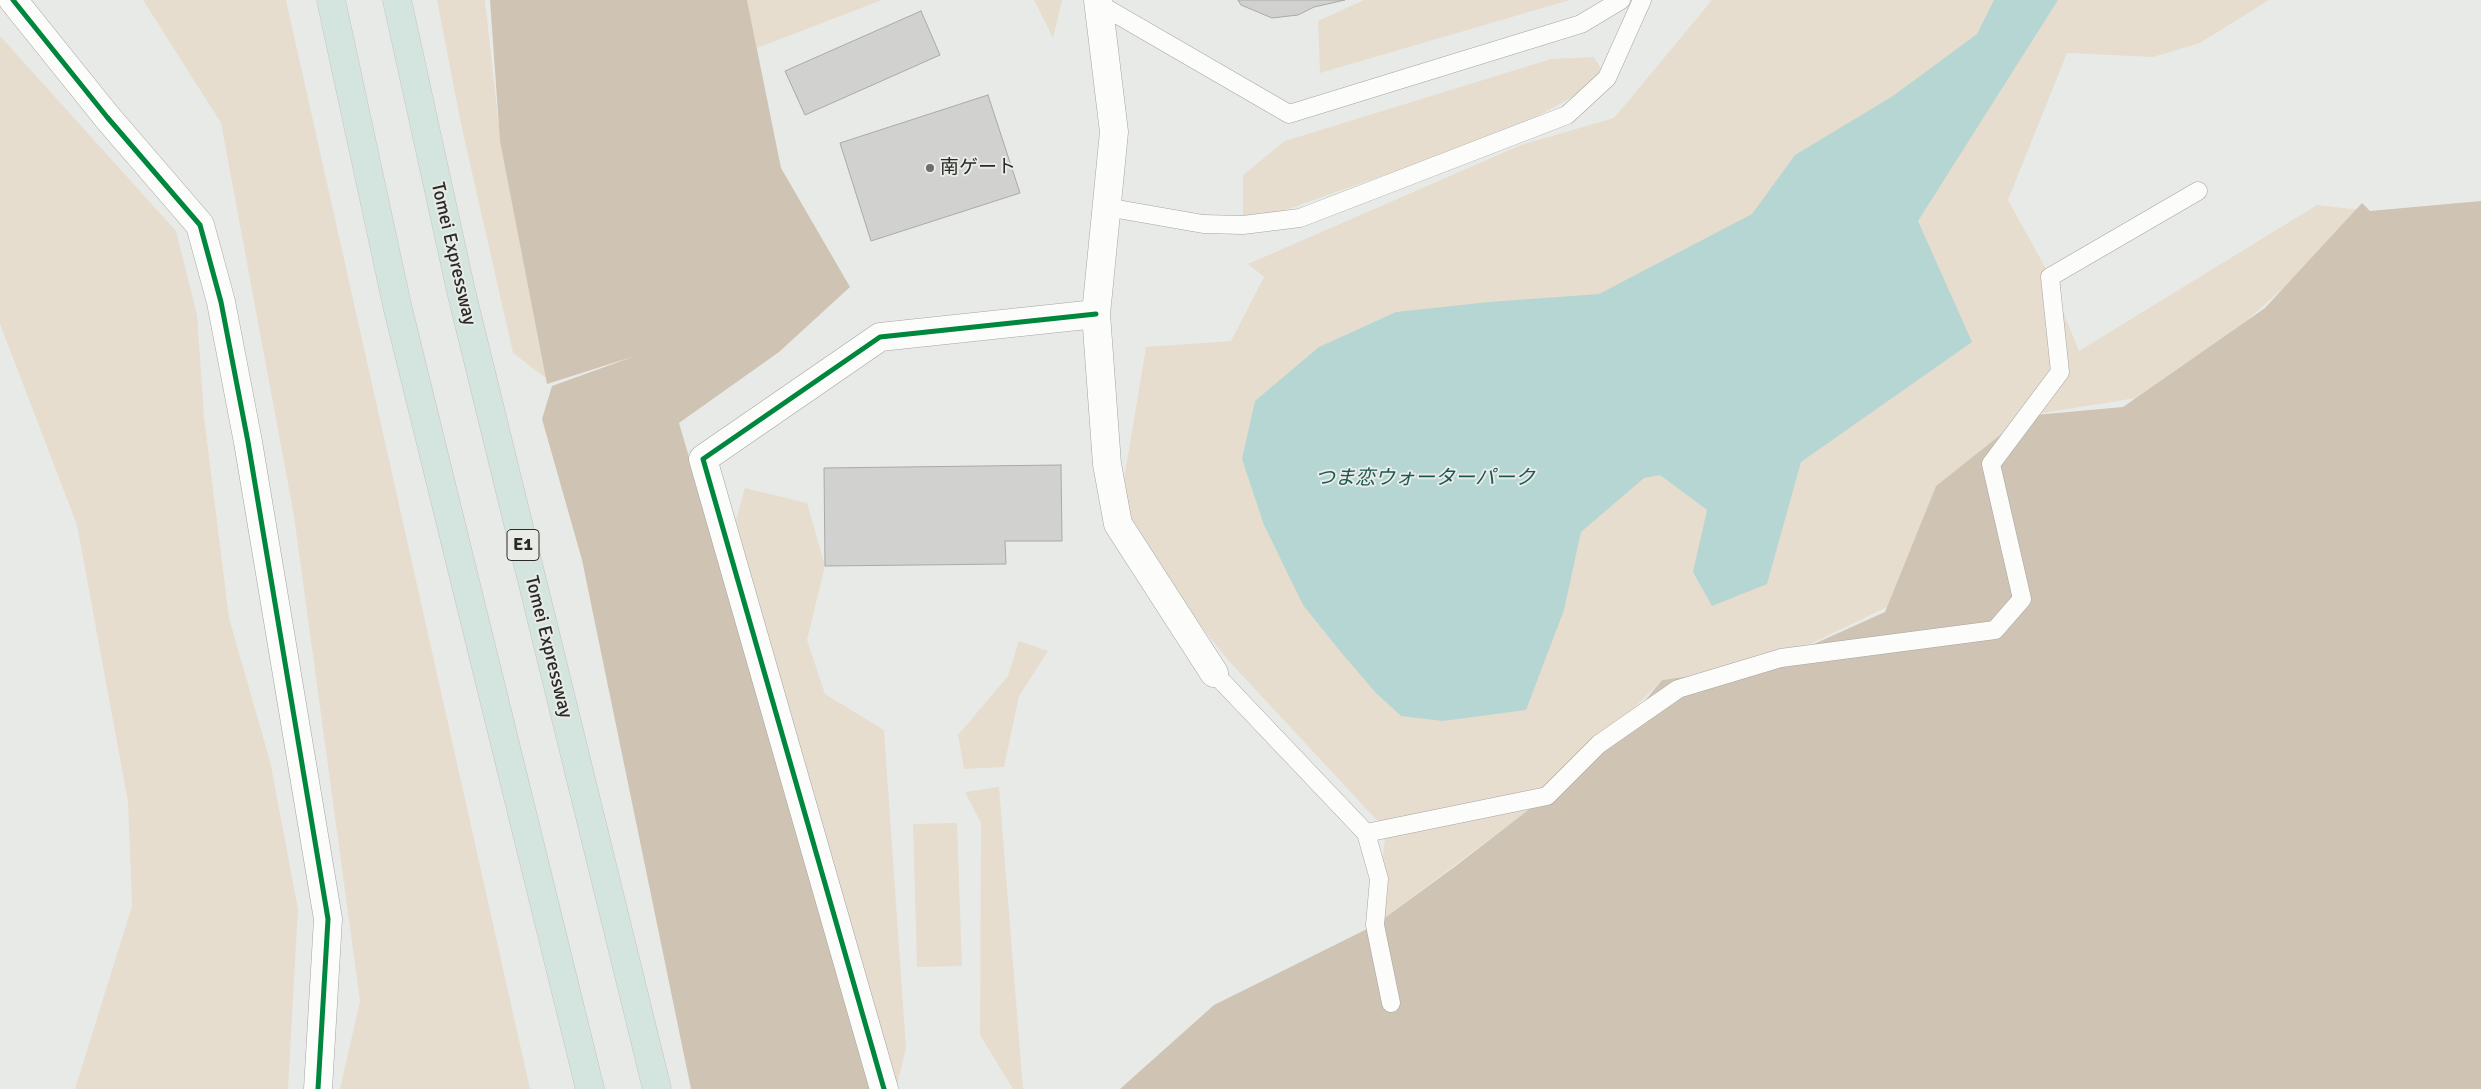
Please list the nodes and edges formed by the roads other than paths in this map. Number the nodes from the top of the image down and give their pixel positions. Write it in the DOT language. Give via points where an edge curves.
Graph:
graph roads {
  1 [pos="13,0"];
  2 [pos="331,0"];
  3 [pos="397,0"];
  4 [pos="1622,0"];
  5 [pos="1642,0"];
  6 [pos="1098,2"];
  7 [pos="2198,190"];
  8 [pos="1106,207"];
  9 [pos="1096,314"];
  10 [pos="1214,673"];
  11 [pos="1366,833"];
  12 [pos="1391,1003"];
  13 [pos="318,1089"];
  14 [pos="590,1089"];
  15 [pos="656,1089"];
  16 [pos="884,1089"];
  1 -- 13 [label="street" via="107,118 200,225 221,302 248,442 328,919"];
  2 -- 14 [label="highway" via="400,314"];
  3 -- 15 [label="highway, Tomei Expressway / E1" via="463,300"];
  4 -- 6 [label="lane" via="1581,24 1288,114"];
  5 -- 8 [label="lane" via="1607,78 1566,115 1300,218 1243,225 1203,224"];
  6 -- 8 [label="street" via="1114,132"];
  7 -- 11 [label="lane" via="2050,278 2060,372 1991,464 2022,599 1995,630 1781,658 1678,689 1599,744 1547,796"];
  8 -- 9 [label="street"];
  9 -- 10 [label="street" via="1108,464 1118,524"];
  9 -- 16 [label="street" via="880,337 703,459"];
  10 -- 11 [label="lane"];
  11 -- 12 [label="lane" via="1379,880 1375,924"];
}
